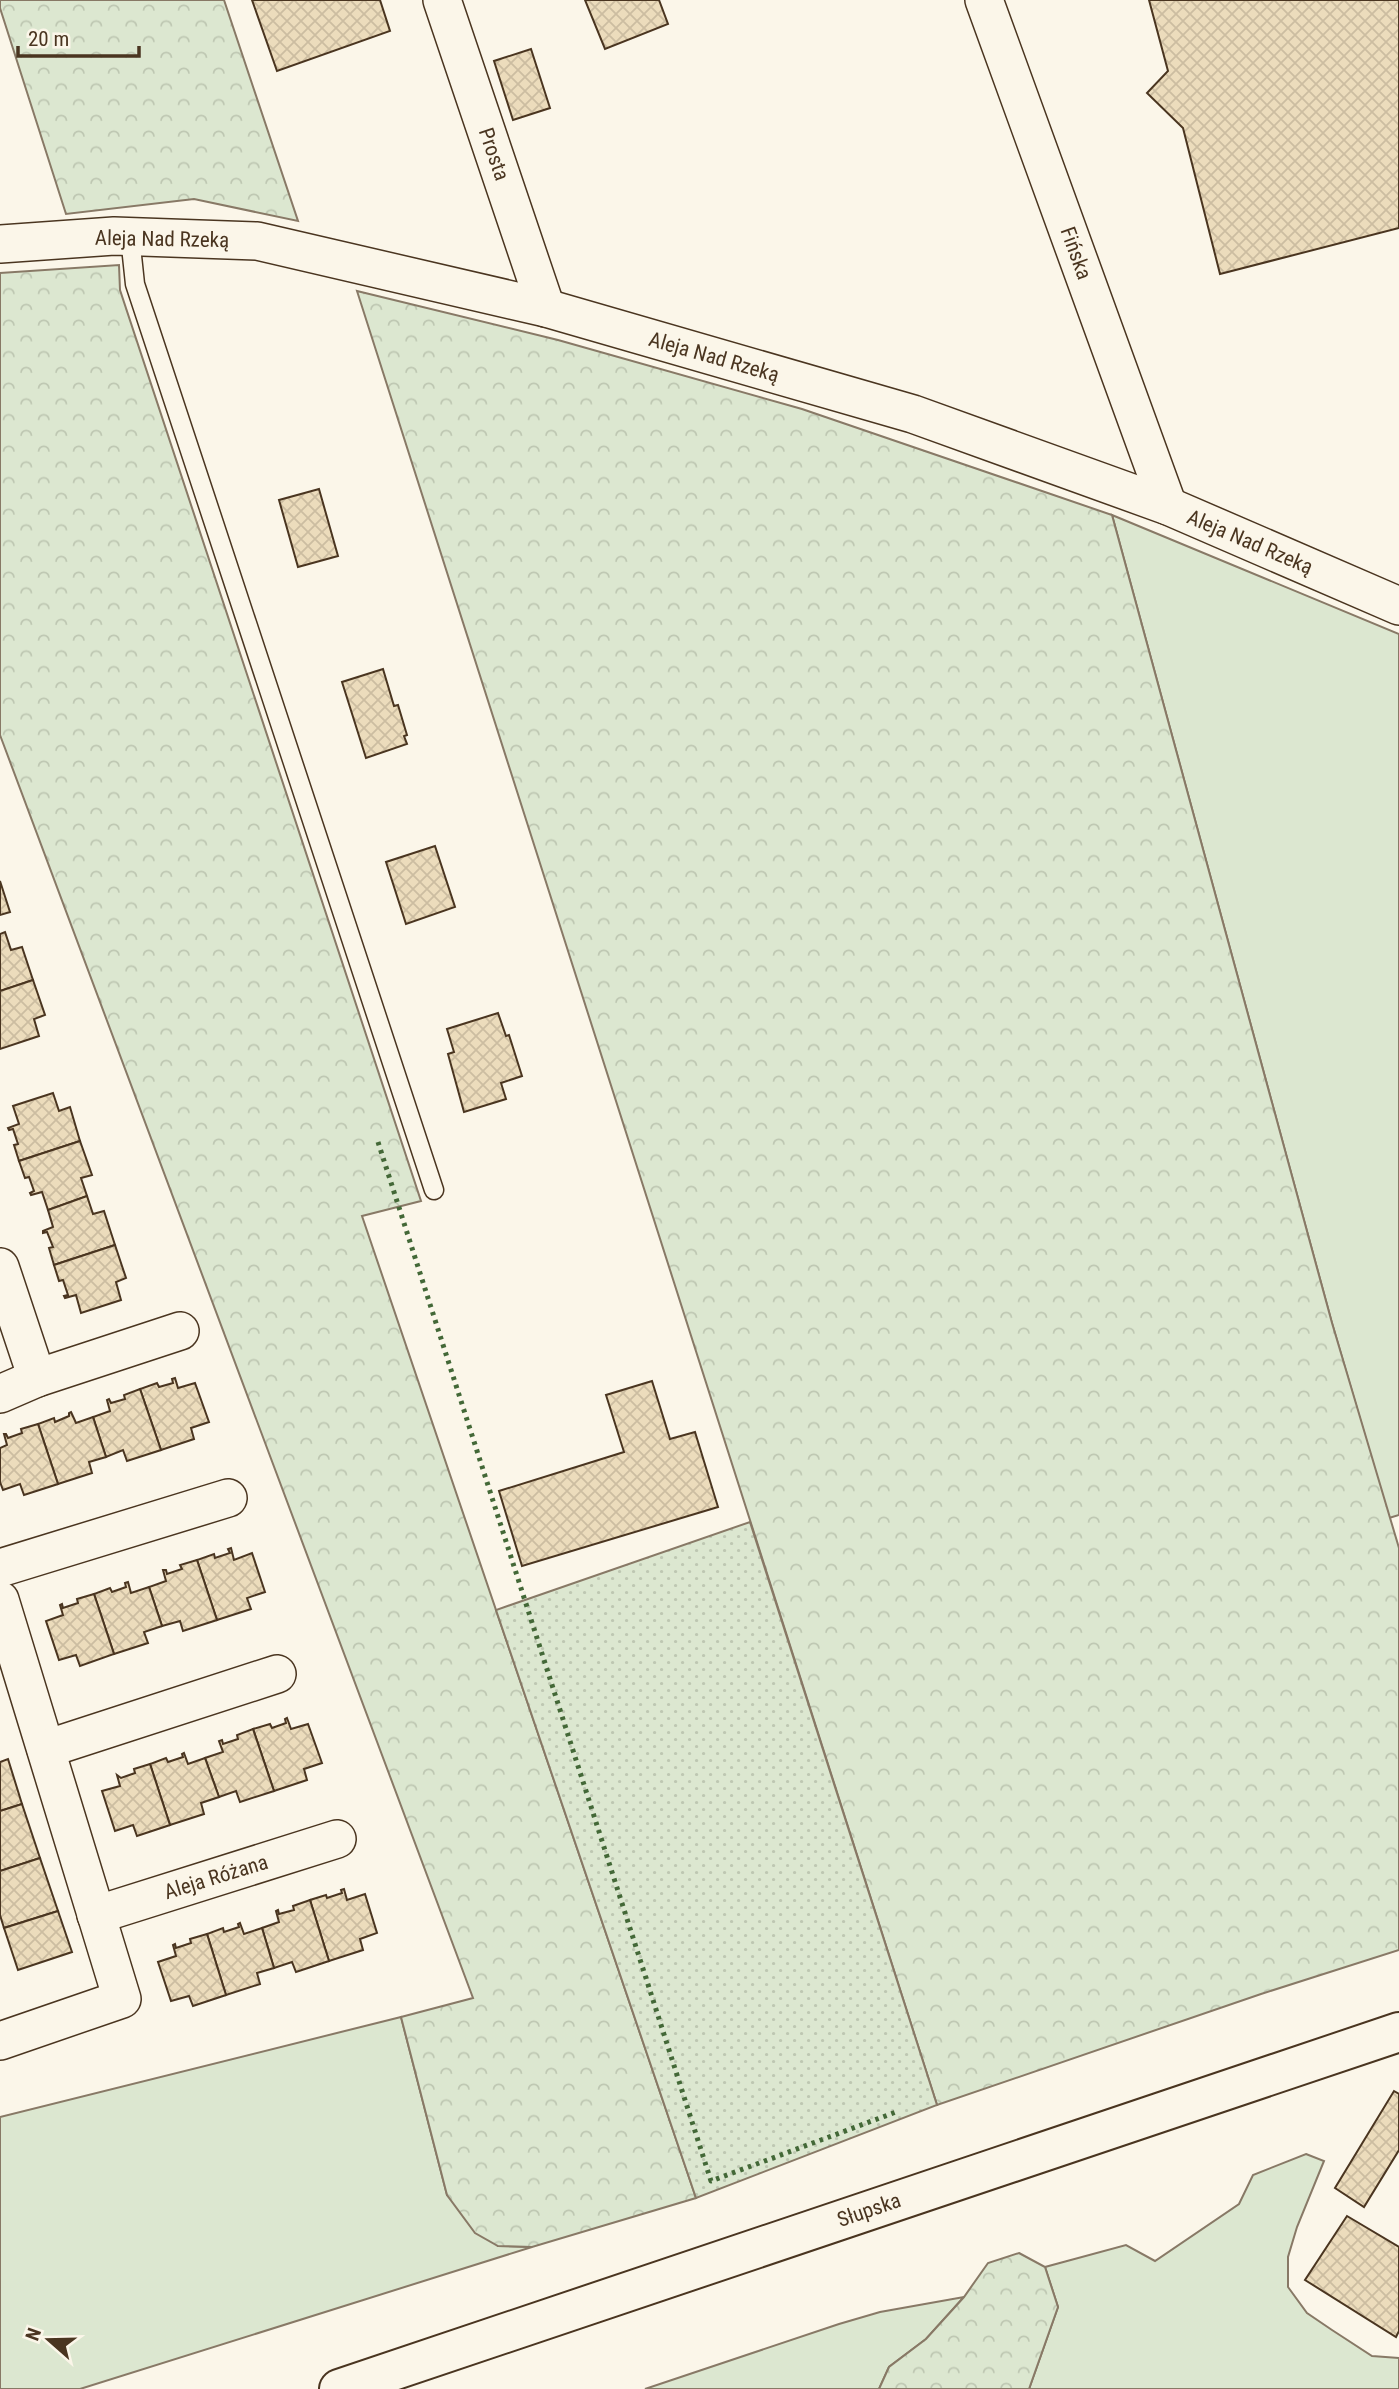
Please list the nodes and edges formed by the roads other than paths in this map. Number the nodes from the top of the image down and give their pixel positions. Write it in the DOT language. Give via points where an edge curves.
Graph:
graph roads {
  1 [pos="442,0"];
  2 [pos="984,0"];
  3 [pos="130,237"];
  4 [pos="0,244"];
  5 [pos="546,308"];
  6 [pos="1168,506"];
  7 [pos="1399,606"];
  8 [pos="434,1191"];
  9 [pos="0,1267"];
  10 [pos="180,1332"];
  11 [pos="37,1378"];
  12 [pos="0,1394"];
  13 [pos="228,1498"];
  14 [pos="0,1568"];
  15 [pos="0,1600"];
  16 [pos="277,1674"];
  17 [pos="46,1749"];
  18 [pos="337,1839"];
  19 [pos="96,1915"];
  20 [pos="1399,2032"];
  21 [pos="0,2041"];
  22 [pos="339,2389"];
  1 -- 5 [label="street, Prosta"];
  2 -- 6 [label="street, Fińska"];
  3 -- 4 [label="street, Aleja Nad Rzeką"];
  3 -- 5 [label="street, Aleja Nad Rzeką" via="257,241"];
  3 -- 8 [label="lane" via="135,284"];
  5 -- 6 [label="street, Aleja Nad Rzeką" via="913,414"];
  6 -- 7 [label="street, Aleja Nad Rzeką"];
  9 -- 11 [label="street"];
  10 -- 11 [label="street"];
  11 -- 12 [label="street"];
  13 -- 14 [label="street"];
  15 -- 17 [label="street"];
  16 -- 17 [label="street"];
  17 -- 19 [label="street"];
  18 -- 19 [label="street, Aleja Różana"];
  19 -- 21 [label="street" via="122,1998"];
  20 -- 22 [label="main road, Słupska"];
}
